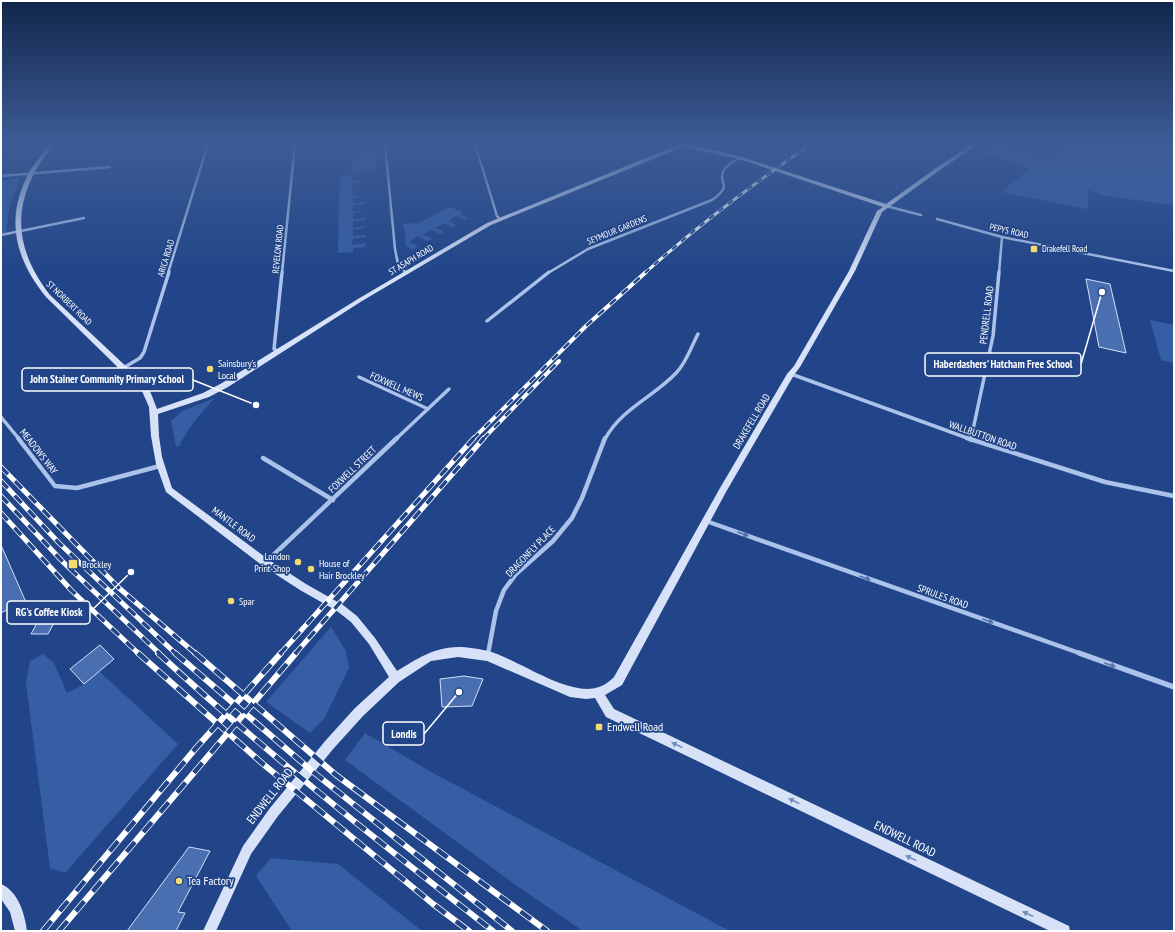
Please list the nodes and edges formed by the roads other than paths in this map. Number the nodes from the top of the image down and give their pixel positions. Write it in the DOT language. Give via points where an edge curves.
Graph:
graph roads {
  1 [pos="26,187"];
  2 [pos="195,187"];
  3 [pos="291,187"];
  4 [pos="389,187"];
  5 [pos="488,187"];
  6 [pos="578,187"];
  7 [pos="724,187"];
  8 [pos="829,187"];
  9 [pos="913,187"];
  10 [pos="886,206"];
  11 [pos="921,215"];
  12 [pos="84,218"];
  13 [pos="500,219"];
  14 [pos="937,219"];
  15 [pos="18,232"];
  16 [pos="1,235"];
  17 [pos="1002,237"];
  18 [pos="1174,271"];
  19 [pos="406,273"];
  20 [pos="488,321"];
  21 [pos="698,334"];
  22 [pos="279,352"];
  23 [pos="125,367"];
  24 [pos="791,374"];
  25 [pos="359,377"];
  26 [pos="449,389"];
  27 [pos="428,409"];
  28 [pos="155,412"];
  29 [pos="1,417"];
  30 [pos="971,440"];
  31 [pos="263,458"];
  32 [pos="160,466"];
  33 [pos="1174,496"];
  34 [pos="333,500"];
  35 [pos="706,521"];
  36 [pos="266,563"];
  37 [pos="488,656"];
  38 [pos="395,678"];
  39 [pos="1174,687"];
  40 [pos="598,693"];
  41 [pos="1,890"];
  42 [pos="21,931"];
  43 [pos="209,931"];
  44 [pos="1064,931"];
  1 -- 15 [label="street, ST NORBERT ROAD" via="20,206"];
  2 -- 23 [label="street, ARICA ROAD" via="144,352 140,358"];
  3 -- 22 [label="street, REVELON ROAD" via="274,349"];
  4 -- 19 [label="street" via="398,264"];
  5 -- 13 [label="street"];
  6 -- 13 [label="street, ST ASAPH ROAD"];
  7 -- 20 [label="street, SEYMOUR GARDENS" via="722,194 712,200 594,246 571,258 544,275"];
  8 -- 10 [label="street"];
  9 -- 10 [label="street, DRAKEFELL ROAD"];
  10 -- 11 [label="street"];
  10 -- 24 [label="street, DRAKEFELL ROAD" via="880,211 852,271"];
  12 -- 15 [label="street"];
  13 -- 19 [label="street, ST ASAPH ROAD"];
  14 -- 17 [label="street, PEPYS ROAD"];
  15 -- 16 [label="street"];
  15 -- 23 [label="street, ST NORBERT ROAD" via="24,259 37,284"];
  17 -- 18 [label="street, PEPYS ROAD"];
  17 -- 30 [label="street, PENDRELL ROAD" via="993,336"];
  19 -- 22 [label="street, ST ASAPH ROAD"];
  21 -- 37 [label="street, DRAGONFLY PLACE" via="678,371 613,425 600,446 585,493 570,520 553,541 522,570 500,599"];
  22 -- 28 [label="street, ST ASAPH ROAD" via="206,395"];
  23 -- 28 [label="street, ST NORBERT ROAD" via="146,389"];
  24 -- 30 [label="street, WALLBUTTON ROAD"];
  24 -- 35 [label="street, DRAKEFELL ROAD"];
  25 -- 27 [label="street, FOXWELL MEWS"];
  26 -- 27 [label="street, FOXWELL STREET"];
  27 -- 34 [label="street, FOXWELL STREET"];
  28 -- 32 [label="street, MANTLE ROAD" via="155,436"];
  29 -- 32 [label="street, MEADOWS WAY" via="54,486 77,488"];
  30 -- 33 [label="street, WALLBUTTON ROAD" via="1105,482"];
  31 -- 34 [label="street"];
  32 -- 36 [label="street, MANTLE ROAD" via="169,490"];
  34 -- 36 [label="street, FOXWELL STREET"];
  35 -- 39 [label="street, SPRULES ROAD, one-way"];
  35 -- 40 [label="street, DRAKEFELL ROAD" via="618,680"];
  36 -- 38 [label="street, MANTLE ROAD" via="354,619 372,641"];
  37 -- 38 [label="street, ENDWELL ROAD" via="458,652 429,657"];
  37 -- 40 [label="street, ENDWELL ROAD" via="570,692"];
  38 -- 43 [label="street, ENDWELL ROAD" via="330,744 274,812 247,850"];
  44 -- 40 [label="street, ENDWELL ROAD, one-way" via="610,713"];
  41 -- 42 [label="street" via="10,898 16,910"];
}
